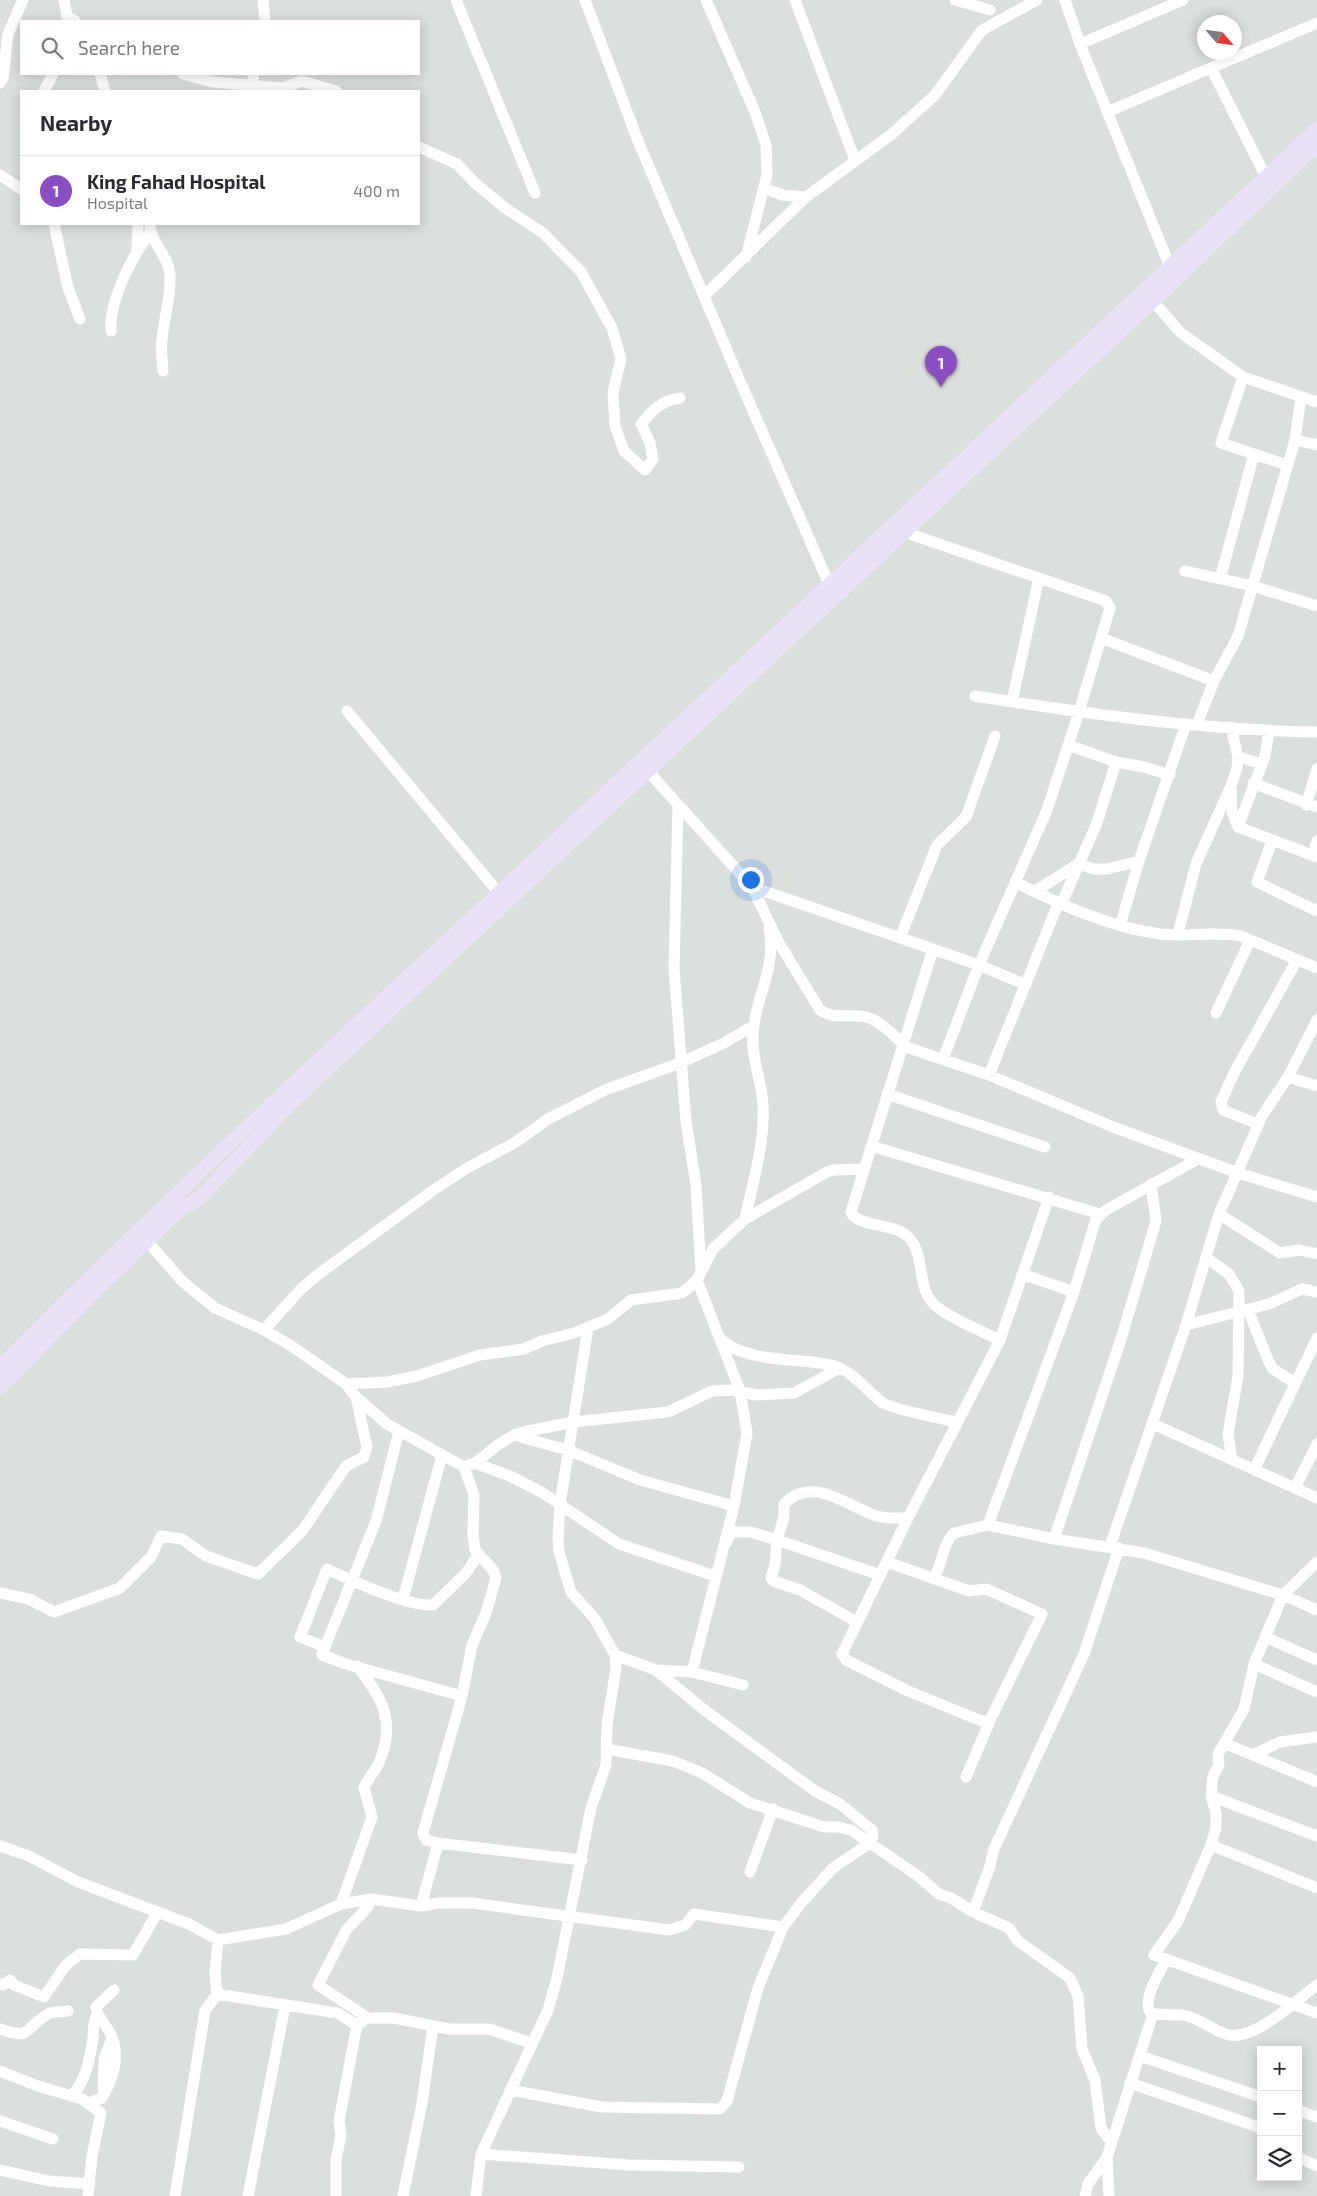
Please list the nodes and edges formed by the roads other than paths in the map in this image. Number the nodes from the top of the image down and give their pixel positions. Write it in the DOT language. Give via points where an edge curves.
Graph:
graph roads {
  1 [pos="23,0"];
  2 [pos="64,0"];
  3 [pos="263,0"];
  4 [pos="456,0"];
  5 [pos="585,0"];
  6 [pos="706,0"];
  7 [pos="796,0"];
  8 [pos="955,0"];
  9 [pos="1036,0"];
  10 [pos="1065,0"];
  11 [pos="1183,0"];
  12 [pos="988,5"];
  13 [pos="73,20"];
  14 [pos="265,20"];
  15 [pos="994,22"];
  16 [pos="1317,23"];
  17 [pos="1080,44"];
  18 [pos="1211,68"];
  19 [pos="52,75"];
  20 [pos="100,75"];
  21 [pos="188,75"];
  22 [pos="0,83"];
  23 [pos="253,83"];
  24 [pos="45,90"];
  25 [pos="106,90"];
  26 [pos="333,90"];
  27 [pos="1107,112"];
  28 [pos="1317,128"];
  29 [pos="1317,145"];
  30 [pos="420,147"];
  31 [pos="855,160"];
  32 [pos="0,175"];
  33 [pos="1266,177"];
  34 [pos="20,188"];
  35 [pos="764,188"];
  36 [pos="535,193"];
  37 [pos="806,197"];
  38 [pos="54,225"];
  39 [pos="138,225"];
  40 [pos="150,228"];
  41 [pos="137,250"];
  42 [pos="746,257"];
  43 [pos="1170,267"];
  44 [pos="704,296"];
  45 [pos="1153,301"];
  46 [pos="80,319"];
  47 [pos="111,331"];
  48 [pos="163,371"];
  49 [pos="1242,377"];
  50 [pos="1301,397"];
  51 [pos="680,398"];
  52 [pos="1317,402"];
  53 [pos="1294,440"];
  54 [pos="1317,444"];
  55 [pos="1254,454"];
  56 [pos="1287,465"];
  57 [pos="904,532"];
  58 [pos="1185,571"];
  59 [pos="1039,578"];
  60 [pos="1220,579"];
  61 [pos="1253,586"];
  62 [pos="832,592"];
  63 [pos="1317,606"];
  64 [pos="1102,638"];
  65 [pos="1214,681"];
  66 [pos="975,696"];
  67 [pos="1012,702"];
  68 [pos="347,711"];
  69 [pos="1079,712"];
  70 [pos="1192,724"];
  71 [pos="1231,727"];
  72 [pos="1269,731"];
  73 [pos="1317,732"];
  74 [pos="995,736"];
  75 [pos="1068,745"];
  76 [pos="1238,757"];
  77 [pos="1116,762"];
  78 [pos="1262,764"];
  79 [pos="1317,769"];
  80 [pos="648,771"];
  81 [pos="1170,775"];
  82 [pos="1253,783"];
  83 [pos="1231,786"];
  84 [pos="678,804"];
  85 [pos="1311,806"];
  86 [pos="1238,827"];
  87 [pos="1272,841"];
  88 [pos="1317,841"];
  89 [pos="1315,856"];
  90 [pos="1139,861"];
  91 [pos="1078,864"];
  92 [pos="1015,882"];
  93 [pos="752,887"];
  94 [pos="1034,892"];
  95 [pos="499,893"];
  96 [pos="1060,904"];
  97 [pos="1317,911"];
  98 [pos="766,917"];
  99 [pos="1120,926"];
  100 [pos="1178,934"];
  101 [pos="900,938"];
  102 [pos="1250,940"];
  103 [pos="933,950"];
  104 [pos="1297,960"];
  105 [pos="979,965"];
  106 [pos="1317,968"];
  107 [pos="1026,985"];
  108 [pos="1216,1013"];
  109 [pos="754,1026"];
  110 [pos="1316,1026"];
  111 [pos="903,1045"];
  112 [pos="943,1059"];
  113 [pos="680,1063"];
  114 [pos="989,1075"];
  115 [pos="1288,1077"];
  116 [pos="1317,1086"];
  117 [pos="887,1094"];
  118 [pos="1258,1124"];
  119 [pos="871,1146"];
  120 [pos="1045,1147"];
  121 [pos="1198,1159"];
  122 [pos="863,1169"];
  123 [pos="1238,1173"];
  124 [pos="1151,1184"];
  125 [pos="1317,1197"];
  126 [pos="1049,1198"];
  127 [pos="1100,1214"];
  128 [pos="1219,1214"];
  129 [pos="745,1219"];
  130 [pos="147,1242"];
  131 [pos="1317,1254"];
  132 [pos="1207,1258"];
  133 [pos="1022,1274"];
  134 [pos="699,1276"];
  135 [pos="1074,1292"];
  136 [pos="1317,1292"];
  137 [pos="1244,1311"];
  138 [pos="1186,1325"];
  139 [pos="588,1328"];
  140 [pos="264,1330"];
  141 [pos="719,1337"];
  142 [pos="1317,1338"];
  143 [pos="1000,1340"];
  144 [pos="0,1368"];
  145 [pos="840,1368"];
  146 [pos="1295,1383"];
  147 [pos="346,1384"];
  148 [pos="0,1387"];
  149 [pos="740,1391"];
  150 [pos="356,1397"];
  151 [pos="573,1422"];
  152 [pos="958,1422"];
  153 [pos="1153,1424"];
  154 [pos="399,1431"];
  155 [pos="516,1434"];
  156 [pos="1317,1444"];
  157 [pos="568,1450"];
  158 [pos="442,1454"];
  159 [pos="1232,1460"];
  160 [pos="470,1465"];
  161 [pos="1254,1470"];
  162 [pos="1295,1488"];
  163 [pos="1317,1498"];
  164 [pos="560,1504"];
  165 [pos="734,1506"];
  166 [pos="908,1518"];
  167 [pos="988,1525"];
  168 [pos="1054,1539"];
  169 [pos="777,1540"];
  170 [pos="1115,1547"];
  171 [pos="478,1555"];
  172 [pos="720,1561"];
  173 [pos="887,1562"];
  174 [pos="1317,1562"];
  175 [pos="880,1575"];
  176 [pos="715,1576"];
  177 [pos="934,1577"];
  178 [pos="353,1581"];
  179 [pos="0,1593"];
  180 [pos="1283,1595"];
  181 [pos="403,1599"];
  182 [pos="1317,1610"];
  183 [pos="857,1622"];
  184 [pos="1265,1637"];
  185 [pos="325,1647"];
  186 [pos="615,1655"];
  187 [pos="1317,1660"];
  188 [pos="1254,1664"];
  189 [pos="358,1666"];
  190 [pos="656,1670"];
  191 [pos="692,1672"];
  192 [pos="743,1685"];
  193 [pos="1317,1692"];
  194 [pos="462,1696"];
  195 [pos="989,1724"];
  196 [pos="1317,1737"];
  197 [pos="1224,1743"];
  198 [pos="606,1750"];
  199 [pos="1253,1756"];
  200 [pos="966,1778"];
  201 [pos="1317,1782"];
  202 [pos="1211,1796"];
  203 [pos="774,1809"];
  204 [pos="1317,1836"];
  205 [pos="438,1843"];
  206 [pos="870,1843"];
  207 [pos="1210,1845"];
  208 [pos="0,1846"];
  209 [pos="582,1860"];
  210 [pos="750,1872"];
  211 [pos="1317,1888"];
  212 [pos="371,1899"];
  213 [pos="341,1904"];
  214 [pos="422,1906"];
  215 [pos="972,1912"];
  216 [pos="157,1913"];
  217 [pos="568,1916"];
  218 [pos="784,1927"];
  219 [pos="218,1940"];
  220 [pos="1166,1959"];
  221 [pos="0,1984"];
  222 [pos="1317,1985"];
  223 [pos="114,1990"];
  224 [pos="217,1994"];
  225 [pos="1292,2004"];
  226 [pos="286,2006"];
  227 [pos="68,2011"];
  228 [pos="1153,2014"];
  229 [pos="1317,2014"];
  230 [pos="97,2015"];
  231 [pos="368,2018"];
  232 [pos="357,2025"];
  233 [pos="433,2026"];
  234 [pos="0,2029"];
  235 [pos="531,2042"];
  236 [pos="1140,2056"];
  237 [pos="0,2071"];
  238 [pos="1130,2083"];
  239 [pos="510,2090"];
  240 [pos="71,2096"];
  241 [pos="1257,2096"];
  242 [pos="88,2102"];
  243 [pos="1302,2111"];
  244 [pos="1317,2117"];
  245 [pos="0,2121"];
  246 [pos="1257,2127"];
  247 [pos="53,2139"];
  248 [pos="1111,2142"];
  249 [pos="480,2154"];
  250 [pos="1107,2158"];
  251 [pos="1302,2159"];
  252 [pos="1317,2166"];
  253 [pos="739,2167"];
  254 [pos="0,2170"];
  255 [pos="89,2190"];
  256 [pos="175,2196"];
  257 [pos="248,2196"];
  258 [pos="336,2196"];
  259 [pos="403,2196"];
  260 [pos="476,2196"];
  261 [pos="1085,2196"];
  262 [pos="1108,2196"];
  1 -- 22 [label="street" via="8,34"];
  2 -- 13 [label="street" via="67,16"];
  3 -- 14 [label="street"];
  4 -- 36 [label="street"];
  5 -- 44 [label="street" via="638,141"];
  6 -- 35 [label="street" via="766,145 768,160"];
  7 -- 31 [label="street"];
  8 -- 12 [label="street"];
  9 -- 15 [label="street"];
  10 -- 17 [label="street"];
  11 -- 17 [label="street"];
  12 -- 15 [label="street"];
  15 -- 31 [label="street" via="982,30 935,96 892,134"];
  16 -- 18 [label="street"];
  17 -- 27 [label="street"];
  18 -- 27 [label="street"];
  18 -- 33 [label="street"];
  19 -- 24 [label="street"];
  20 -- 25 [label="street"];
  21 -- 23 [label="street" via="213,82"];
  23 -- 26 [label="street" via="283,88 302,81"];
  27 -- 43 [label="street"];
  28 -- 33 [label="main road"];
  29 -- 45 [label="main road"];
  30 -- 51 [label="street" via="457,164 491,196 543,233 581,272 612,328 621,359 613,392 615,426 624,451 645,470 653,459 641,424 655,408 670,399"];
  31 -- 37 [label="street"];
  32 -- 34 [label="street"];
  33 -- 43 [label="main road"];
  35 -- 37 [label="street" via="782,195"];
  35 -- 42 [label="street"];
  37 -- 42 [label="street"];
  38 -- 46 [label="street" via="68,288"];
  39 -- 41 [label="street"];
  40 -- 41 [label="street"];
  40 -- 48 [label="street" via="170,272 169,301 161,342"];
  41 -- 47 [label="street" via="110,320"];
  42 -- 44 [label="street"];
  43 -- 62 [label="main road"];
  44 -- 62 [label="street"];
  45 -- 49 [label="street" via="1181,333"];
  45 -- 57 [label="main road"];
  49 -- 50 [label="street"];
  49 -- 55 [label="street" via="1221,443"];
  50 -- 52 [label="street"];
  50 -- 53 [label="street"];
  53 -- 54 [label="street"];
  53 -- 56 [label="street"];
  55 -- 56 [label="street"];
  55 -- 60 [label="street"];
  56 -- 61 [label="street"];
  57 -- 59 [label="street"];
  57 -- 62 [label="main road"];
  58 -- 60 [label="street"];
  59 -- 64 [label="street" via="1106,600 1110,608"];
  59 -- 67 [label="street"];
  60 -- 61 [label="street"];
  61 -- 63 [label="street"];
  61 -- 65 [label="street" via="1238,636"];
  62 -- 80 [label="main road"];
  62 -- 95 [label="main road"];
  64 -- 65 [label="street"];
  64 -- 69 [label="street"];
  65 -- 70 [label="street"];
  66 -- 67 [label="street"];
  67 -- 69 [label="street"];
  68 -- 95 [label="street"];
  69 -- 70 [label="street"];
  69 -- 75 [label="street"];
  70 -- 71 [label="street"];
  70 -- 81 [label="street"];
  71 -- 72 [label="street"];
  71 -- 76 [label="street"];
  72 -- 73 [label="street"];
  72 -- 78 [label="street"];
  74 -- 101 [label="street" via="966,817 937,845"];
  75 -- 77 [label="street"];
  75 -- 92 [label="street" via="1047,810"];
  76 -- 78 [label="street"];
  76 -- 83 [label="street"];
  77 -- 81 [label="street" via="1144,766"];
  77 -- 91 [label="street" via="1096,823"];
  78 -- 82 [label="street"];
  79 -- 85 [label="street"];
  80 -- 84 [label="street"];
  80 -- 130 [label="main road" via="298,1097 200,1198 180,1210"];
  81 -- 90 [label="street"];
  82 -- 85 [label="street"];
  82 -- 86 [label="street"];
  83 -- 86 [label="street" via="1232,812"];
  83 -- 100 [label="street" via="1196,864"];
  84 -- 93 [label="street"];
  84 -- 113 [label="street" via="674,969"];
  86 -- 87 [label="street"];
  87 -- 89 [label="street"];
  87 -- 97 [label="street" via="1257,882"];
  88 -- 89 [label="street"];
  90 -- 91 [label="street" via="1107,869"];
  90 -- 99 [label="street"];
  91 -- 94 [label="street"];
  91 -- 96 [label="street"];
  92 -- 94 [label="street"];
  92 -- 105 [label="street"];
  93 -- 98 [label="street"];
  93 -- 101 [label="street"];
  94 -- 96 [label="street"];
  95 -- 144 [label="main road" via="87,1279"];
  96 -- 99 [label="street"];
  96 -- 107 [label="street"];
  98 -- 109 [label="street" via="770,963"];
  98 -- 111 [label="street" via="820,1010 832,1016 877,1021"];
  99 -- 100 [label="street"];
  100 -- 102 [label="street" via="1228,934"];
  101 -- 103 [label="street"];
  102 -- 104 [label="street"];
  102 -- 108 [label="street"];
  103 -- 105 [label="street"];
  103 -- 111 [label="street"];
  104 -- 106 [label="street"];
  104 -- 118 [label="street" via="1221,1102 1224,1110"];
  105 -- 107 [label="street"];
  105 -- 112 [label="street"];
  107 -- 114 [label="street"];
  109 -- 113 [label="street"];
  109 -- 129 [label="street" via="752,1036 762,1089 764,1125"];
  110 -- 115 [label="street"];
  111 -- 112 [label="street"];
  111 -- 117 [label="street"];
  112 -- 114 [label="street"];
  113 -- 134 [label="street" via="696,1185"];
  113 -- 140 [label="street" via="605,1090 548,1119 516,1142 467,1168 316,1276"];
  114 -- 121 [label="street"];
  115 -- 116 [label="street"];
  115 -- 118 [label="street"];
  117 -- 119 [label="street"];
  117 -- 120 [label="street"];
  118 -- 123 [label="street"];
  119 -- 122 [label="street"];
  119 -- 126 [label="street"];
  121 -- 123 [label="street"];
  121 -- 124 [label="street"];
  122 -- 129 [label="street" via="826,1172"];
  122 -- 143 [label="street" via="852,1215 904,1233 916,1249 932,1302"];
  123 -- 125 [label="street"];
  123 -- 128 [label="street"];
  124 -- 127 [label="street"];
  124 -- 168 [label="street" via="1156,1220 1154,1228 1121,1339"];
  126 -- 127 [label="street"];
  126 -- 133 [label="street"];
  127 -- 135 [label="street"];
  128 -- 131 [label="street" via="1280,1253 1299,1250"];
  128 -- 132 [label="street"];
  129 -- 134 [label="street" via="713,1249"];
  130 -- 140 [label="street" via="182,1281 215,1308"];
  130 -- 148 [label="main road"];
  132 -- 137 [label="street" via="1235,1280"];
  132 -- 138 [label="street"];
  133 -- 135 [label="street"];
  133 -- 143 [label="street"];
  134 -- 139 [label="street" via="682,1293 630,1300 615,1315"];
  134 -- 141 [label="street"];
  135 -- 167 [label="street"];
  136 -- 137 [label="street" via="1302,1289 1270,1304"];
  137 -- 138 [label="street"];
  137 -- 146 [label="street" via="1273,1368"];
  137 -- 159 [label="street" via="1228,1434"];
  138 -- 153 [label="street"];
  139 -- 147 [label="street" via="524,1349 480,1355 418,1376 387,1382"];
  139 -- 151 [label="street"];
  140 -- 147 [label="street"];
  141 -- 145 [label="street" via="730,1346 752,1354"];
  141 -- 149 [label="street"];
  142 -- 146 [label="street"];
  143 -- 152 [label="street"];
  145 -- 149 [label="street" via="794,1393 756,1395"];
  145 -- 152 [label="street" via="885,1404"];
  146 -- 161 [label="street"];
  147 -- 150 [label="street"];
  149 -- 151 [label="street" via="712,1391 668,1412"];
  149 -- 165 [label="street" via="747,1433"];
  150 -- 154 [label="street"];
  150 -- 179 [label="street" via="367,1448 364,1457 346,1466 302,1530 258,1574 206,1556 182,1539 161,1536 152,1557 120,1588 54,1612 29,1599"];
  151 -- 155 [label="street"];
  151 -- 157 [label="street"];
  152 -- 166 [label="street"];
  153 -- 159 [label="street"];
  153 -- 170 [label="street"];
  154 -- 158 [label="street"];
  154 -- 178 [label="street" via="376,1520"];
  155 -- 157 [label="street"];
  155 -- 160 [label="street"];
  156 -- 162 [label="street"];
  157 -- 164 [label="street"];
  157 -- 165 [label="street" via="640,1480"];
  158 -- 160 [label="street"];
  158 -- 181 [label="street"];
  159 -- 161 [label="street"];
  160 -- 164 [label="street" via="512,1477"];
  160 -- 171 [label="street" via="474,1495 473,1534"];
  161 -- 162 [label="street"];
  162 -- 163 [label="street"];
  164 -- 176 [label="street" via="619,1544"];
  164 -- 186 [label="street" via="559,1552 571,1592 595,1619"];
  165 -- 172 [label="street"];
  166 -- 169 [label="street" via="880,1517 842,1499 811,1491 784,1504"];
  166 -- 173 [label="street"];
  167 -- 168 [label="street"];
  167 -- 177 [label="street" via="954,1533 947,1542"];
  168 -- 170 [label="street"];
  169 -- 172 [label="street" via="751,1532 731,1532"];
  169 -- 175 [label="street"];
  169 -- 183 [label="street" via="771,1578 800,1590"];
  170 -- 180 [label="street" via="1186,1564"];
  170 -- 215 [label="street" via="1084,1654 994,1849"];
  171 -- 181 [label="street" via="439,1602 426,1606"];
  171 -- 194 [label="street" via="493,1570 496,1578 472,1645"];
  172 -- 176 [label="street"];
  173 -- 175 [label="street"];
  173 -- 177 [label="street"];
  174 -- 180 [label="street"];
  175 -- 183 [label="street"];
  176 -- 191 [label="street"];
  177 -- 195 [label="street" via="969,1591 986,1589 1042,1614"];
  178 -- 181 [label="street"];
  178 -- 185 [label="street"];
  178 -- 185 [label="street" via="327,1569 300,1637"];
  180 -- 182 [label="street"];
  180 -- 184 [label="street"];
  183 -- 195 [label="street" via="842,1654 846,1660 908,1691"];
  184 -- 187 [label="street"];
  184 -- 188 [label="street"];
  185 -- 189 [label="street" via="322,1655"];
  186 -- 190 [label="street"];
  186 -- 198 [label="street"];
  188 -- 193 [label="street"];
  188 -- 197 [label="street" via="1244,1709"];
  189 -- 194 [label="street"];
  189 -- 213 [label="street" via="379,1697 387,1732 377,1767 364,1788 372,1816"];
  190 -- 191 [label="street"];
  190 -- 206 [label="street" via="814,1791 851,1812 872,1830"];
  191 -- 192 [label="street"];
  194 -- 205 [label="street" via="424,1834 426,1840"];
  195 -- 200 [label="street"];
  196 -- 199 [label="street" via="1280,1742"];
  197 -- 199 [label="street"];
  197 -- 202 [label="street" via="1218,1754 1219,1765 1213,1776"];
  198 -- 203 [label="street" via="673,1761 702,1773 750,1803"];
  198 -- 209 [label="street" via="604,1774 591,1808"];
  199 -- 201 [label="street"];
  202 -- 204 [label="street"];
  202 -- 207 [label="street" via="1216,1827"];
  203 -- 206 [label="street" via="824,1827 844,1828"];
  203 -- 210 [label="street"];
  205 -- 209 [label="street"];
  205 -- 214 [label="street"];
  206 -- 215 [label="street" via="939,1894"];
  206 -- 218 [label="street" via="833,1868"];
  207 -- 211 [label="street"];
  207 -- 220 [label="street" via="1178,1921 1154,1955"];
  208 -- 216 [label="street"];
  209 -- 217 [label="street"];
  212 -- 213 [label="street"];
  212 -- 214 [label="street"];
  212 -- 231 [label="street" via="348,1929 318,1985"];
  213 -- 219 [label="street" via="286,1930"];
  214 -- 217 [label="street" via="472,1903"];
  215 -- 248 [label="street" via="1009,1928 1018,1940 1070,1978 1078,1996 1081,2044 1095,2080 1101,2128"];
  216 -- 219 [label="street" via="189,1924"];
  216 -- 221 [label="street" via="133,1955 80,1954 65,1966 44,1997 14,1985 10,1980"];
  217 -- 218 [label="street" via="669,1930 685,1926 694,1914"];
  217 -- 235 [label="street" via="548,2010"];
  218 -- 239 [label="street" via="758,1988 727,2100 720,2109 602,2107"];
  219 -- 224 [label="street" via="214,1973"];
  220 -- 225 [label="street"];
  220 -- 228 [label="street" via="1148,1999 1147,2007"];
  222 -- 225 [label="street"];
  223 -- 230 [label="street" via="96,2007"];
  224 -- 226 [label="street"];
  224 -- 256 [label="street" via="205,2011"];
  225 -- 228 [label="street" via="1268,2022 1236,2036 1189,2016"];
  225 -- 229 [label="street"];
  226 -- 232 [label="street" via="337,2013"];
  226 -- 257 [label="street"];
  227 -- 234 [label="street" via="50,2013 25,2033 17,2035"];
  228 -- 236 [label="street"];
  230 -- 240 [label="street" via="81,2086"];
  230 -- 242 [label="street" via="112,2038 104,2059 102,2098"];
  231 -- 232 [label="street"];
  231 -- 233 [label="street" via="394,2018"];
  232 -- 258 [label="street" via="339,2121 341,2135 336,2160"];
  233 -- 235 [label="street" via="489,2029"];
  233 -- 259 [label="street" via="422,2103"];
  235 -- 239 [label="street"];
  236 -- 238 [label="street"];
  236 -- 241 [label="street"];
  237 -- 240 [label="street"];
  238 -- 246 [label="street"];
  238 -- 248 [label="street"];
  239 -- 249 [label="street"];
  240 -- 242 [label="street"];
  242 -- 255 [label="street" via="101,2113"];
  243 -- 244 [label="street"];
  245 -- 247 [label="street"];
  248 -- 250 [label="street"];
  249 -- 253 [label="street" via="628,2165"];
  249 -- 260 [label="street"];
  250 -- 261 [label="street" via="1088,2184"];
  250 -- 262 [label="street"];
  251 -- 252 [label="street"];
  254 -- 255 [label="street"];
}
